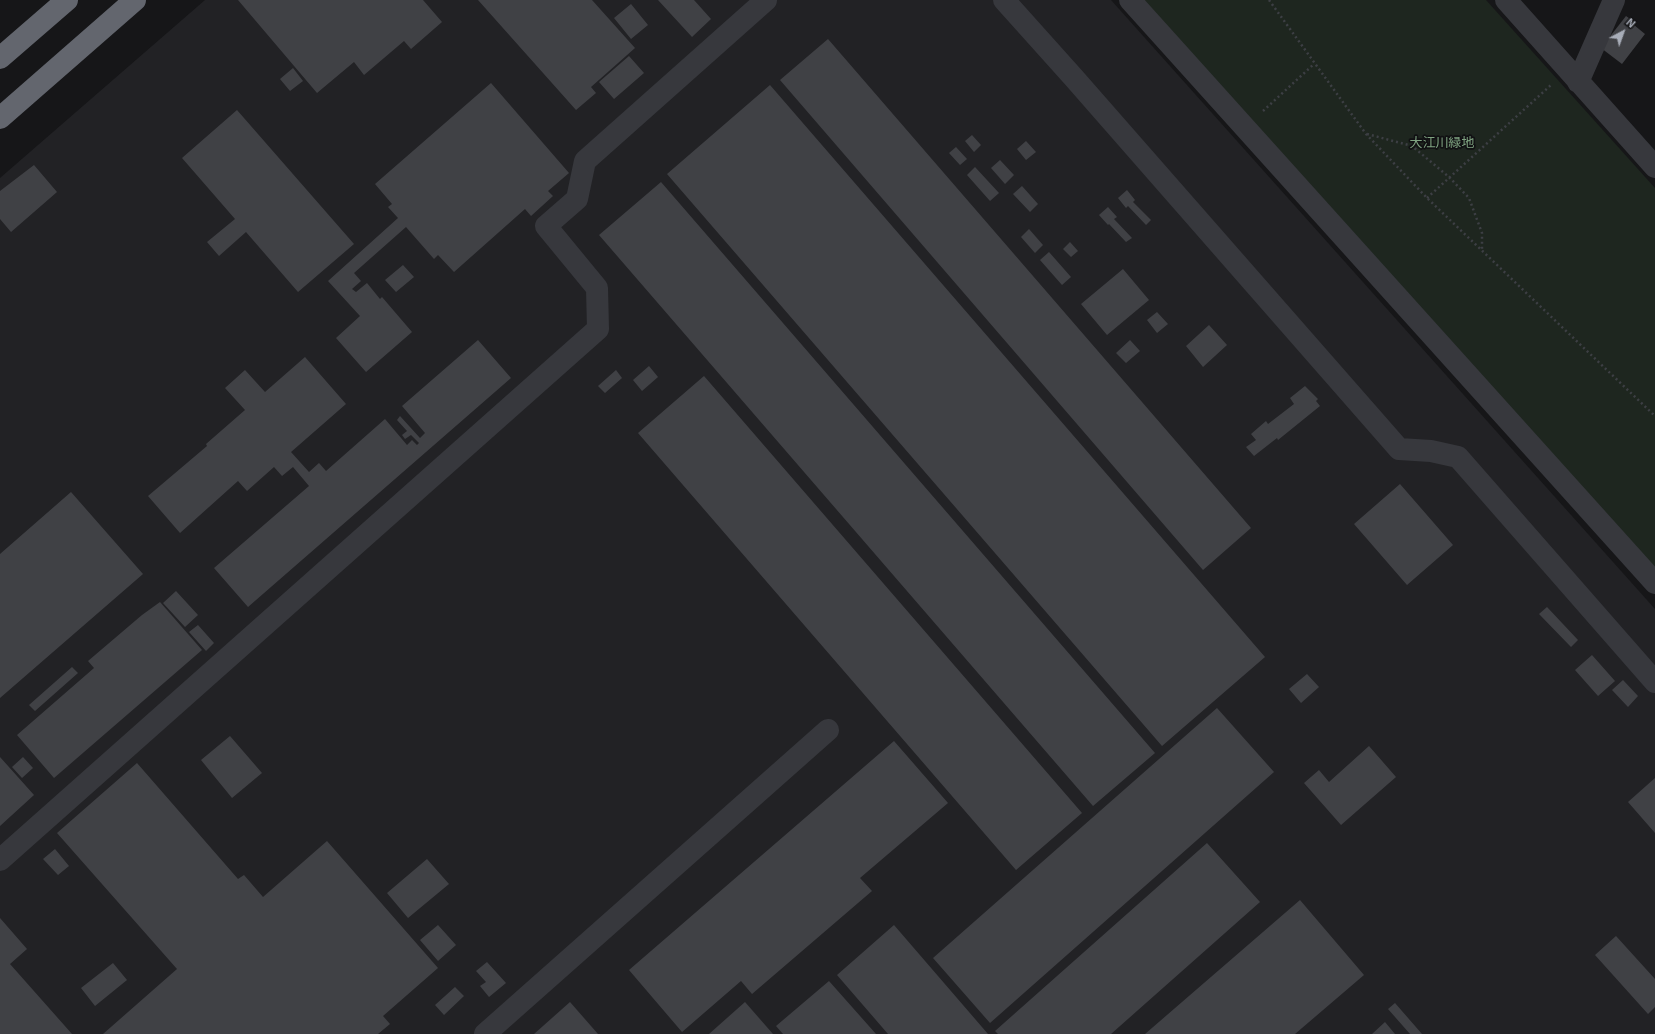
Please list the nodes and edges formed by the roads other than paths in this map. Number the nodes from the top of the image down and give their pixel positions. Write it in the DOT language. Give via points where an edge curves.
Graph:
graph roads {
  1 [pos="67,0"];
  2 [pos="135,0"];
  3 [pos="766,0"];
  4 [pos="1004,0"];
  5 [pos="1130,0"];
  6 [pos="1506,0"];
  7 [pos="1614,0"];
  8 [pos="0,58"];
  9 [pos="1573,76"];
  10 [pos="0,118"];
  11 [pos="1655,167"];
  12 [pos="1655,583"];
  13 [pos="1655,682"];
  14 [pos="828,730"];
  15 [pos="0,860"];
  16 [pos="485,1034"];
  1 -- 8 [label="highway"];
  2 -- 10 [label="highway"];
  3 -- 15 [label="street" via="585,161 577,199 546,226 597,288 598,329"];
  4 -- 13 [label="street" via="1399,449 1431,451 1458,457"];
  5 -- 12 [label="street"];
  6 -- 9 [label="street"];
  7 -- 9 [label="street"];
  9 -- 11 [label="street"];
  14 -- 16 [label="street"];
}
